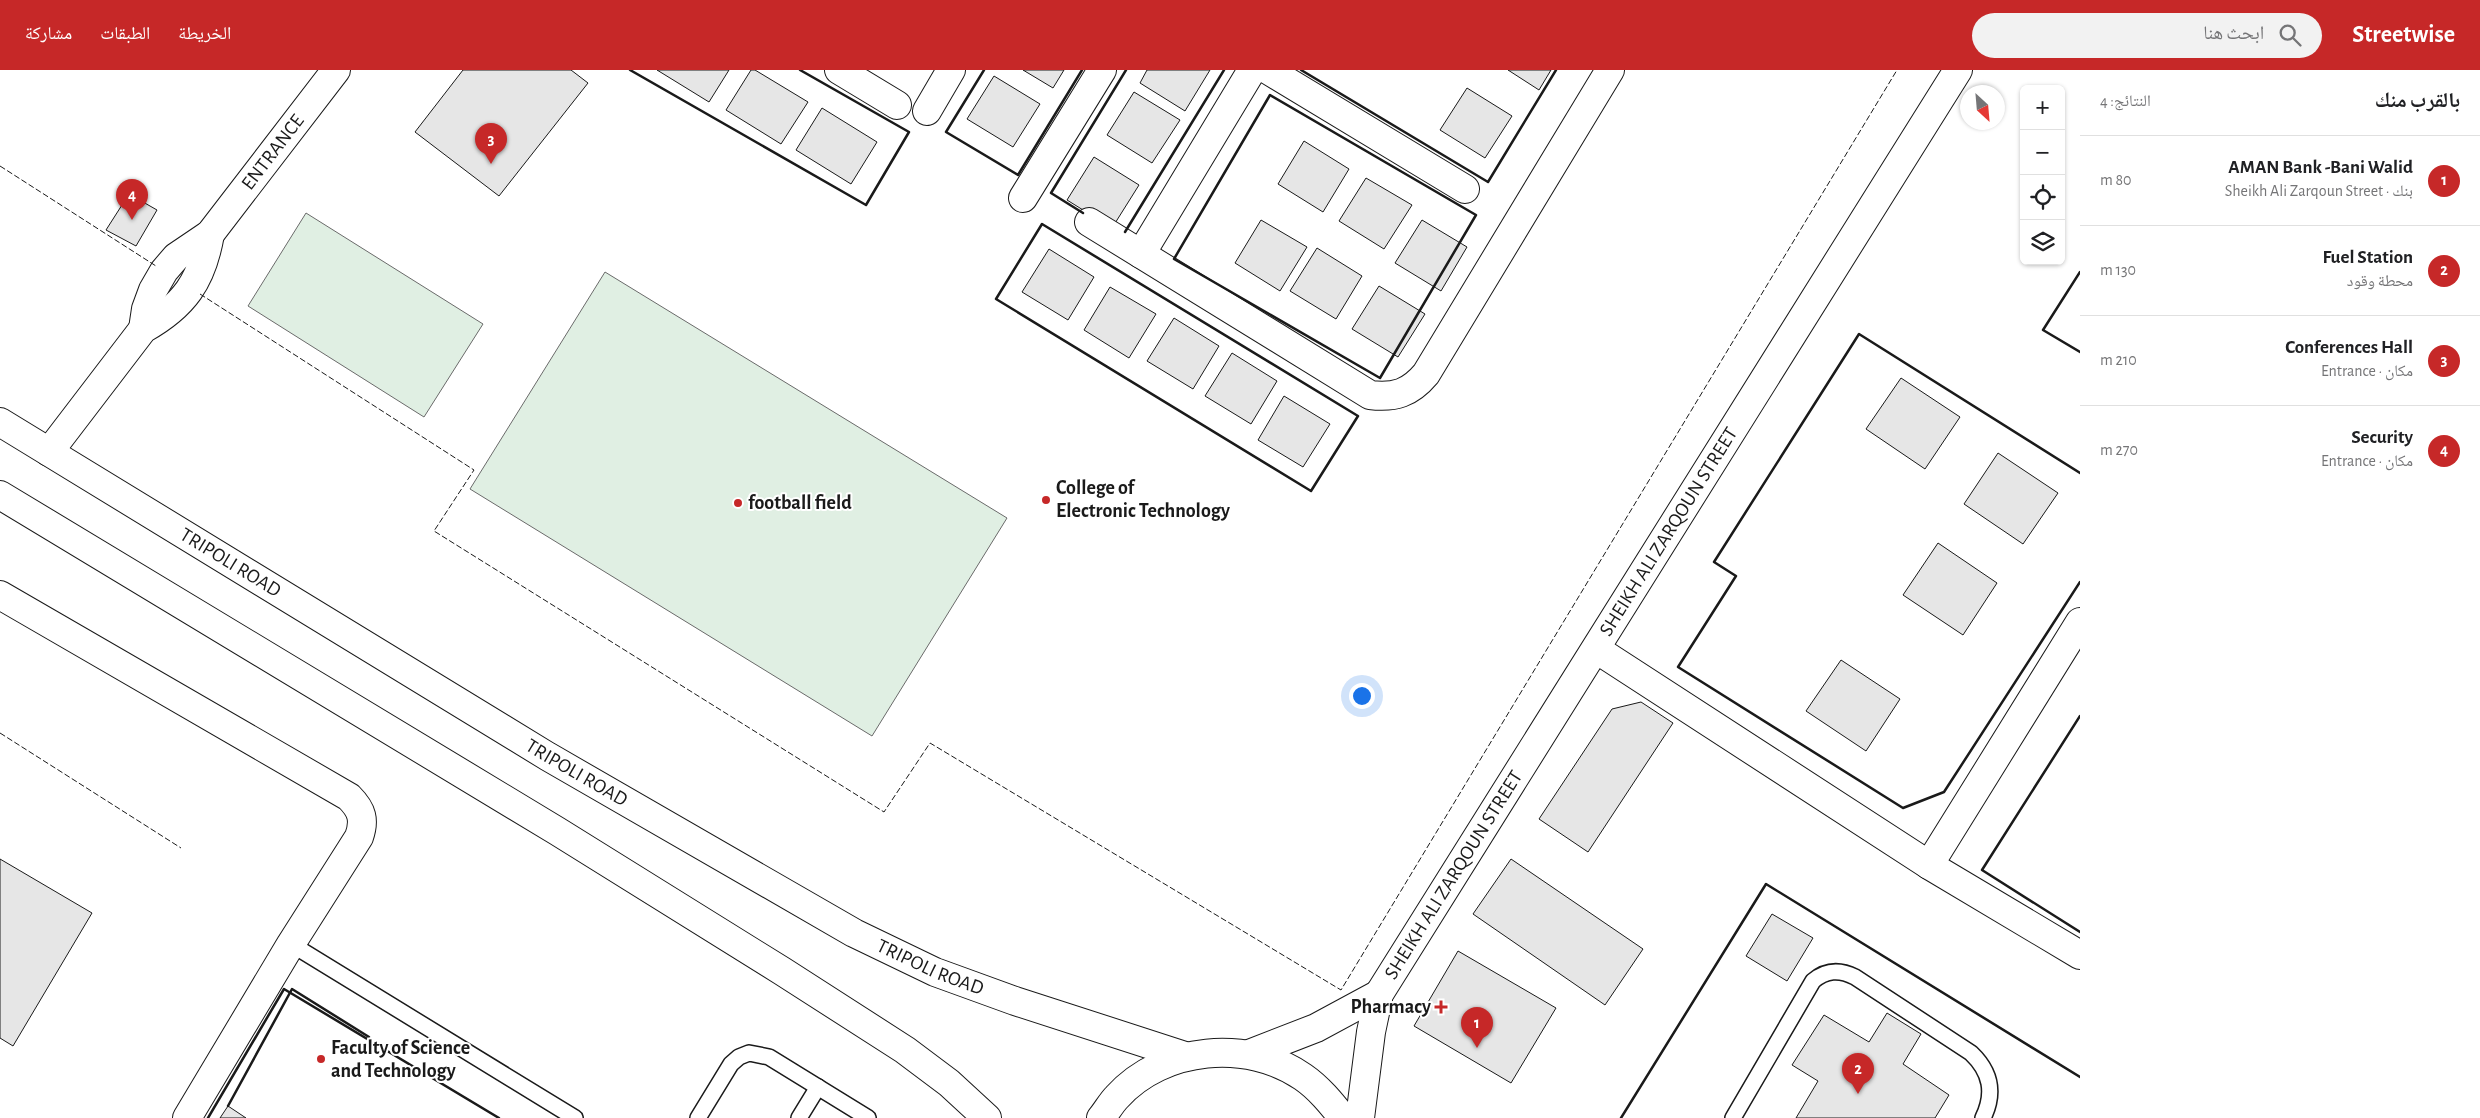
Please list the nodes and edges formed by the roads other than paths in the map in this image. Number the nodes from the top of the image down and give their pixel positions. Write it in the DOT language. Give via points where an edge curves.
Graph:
graph roads {
  1 [pos="336,70"];
  2 [pos="839,70"];
  3 [pos="951,70"];
  4 [pos="1102,70"];
  5 [pos="1252,70"];
  6 [pos="1268,70"];
  7 [pos="1610,70"];
  8 [pos="1958,70"];
  9 [pos="897,105"];
  10 [pos="927,111"];
  11 [pos="1464,189"];
  12 [pos="1023,198"];
  13 [pos="1089,222"];
  14 [pos="1141,254"];
  15 [pos="0,422"];
  16 [pos="49,452"];
  17 [pos="0,495"];
  18 [pos="0,595"];
  19 [pos="2080,622"];
  20 [pos="1596,649"];
  21 [pos="1929,865"];
  22 [pos="291,944"];
  23 [pos="2080,955"];
  24 [pos="1379,994"];
  25 [pos="1249,1054"];
  26 [pos="1185,1056"];
  27 [pos="818,1087"];
  28 [pos="188,1118"];
  29 [pos="575,1118"];
  30 [pos="698,1118"];
  31 [pos="799,1118"];
  32 [pos="868,1118"];
  33 [pos="987,1118"];
  34 [pos="1101,1118"];
  35 [pos="1343,1118"];
  36 [pos="1360,1118"];
  37 [pos="1733,1118"];
  38 [pos="1983,1118"];
  1 -- 16 [label="main road, ENTRANCE" via="210,234 192,289 161,319 143,329"];
  2 -- 9 [label="main road"];
  3 -- 10 [label="main road"];
  4 -- 12 [label="main road"];
  5 -- 14 [label="main road"];
  6 -- 11 [label="main road"];
  7 -- 14 [label="main road" via="1426,374 1416,386 1402,394 1370,395"];
  8 -- 20 [label="main road, SHEIKH ALI ZARQOUN STREET"];
  13 -- 14 [label="main road"];
  15 -- 16 [label="main road, TRIPOLI ROAD"];
  16 -- 26 [label="main road, TRIPOLI ROAD" via="547,756 854,933 935,972 1014,1002"];
  17 -- 33 [label="main road" via="557,831 782,971 905,1050 949,1083"];
  18 -- 22 [label="main road" via="349,797 357,805 363,826 359,837"];
  19 -- 21 [label="main road"];
  20 -- 21 [label="main road"];
  20 -- 24 [label="main road, SHEIKH ALI ZARQOUN STREET"];
  21 -- 23 [label="main road"];
  22 -- 28 [label="main road"];
  22 -- 29 [label="lane"];
  24 -- 25 [label="main road, SHEIKH ALI ZARQOUN STREET" via="1316,1028"];
  24 -- 36 [label="main road, SHEIKH ALI ZARQOUN STREET"];
  25 -- 26 [label="main road" via="1216,1052"];
  25 -- 35 [label="main road" via="1277,1062 1303,1077 1326,1096"];
  26 -- 34 [label="main road" via="1149,1071 1118,1096"];
  27 -- 30 [label="lane" via="770,1057 749,1053 731,1064"];
  27 -- 31 [label="lane"];
  27 -- 32 [label="lane"];
  37 -- 38 [label="lane" via="1813,982 1820,976 1837,971 1854,977 1982,1063 1991,1090"];
}
